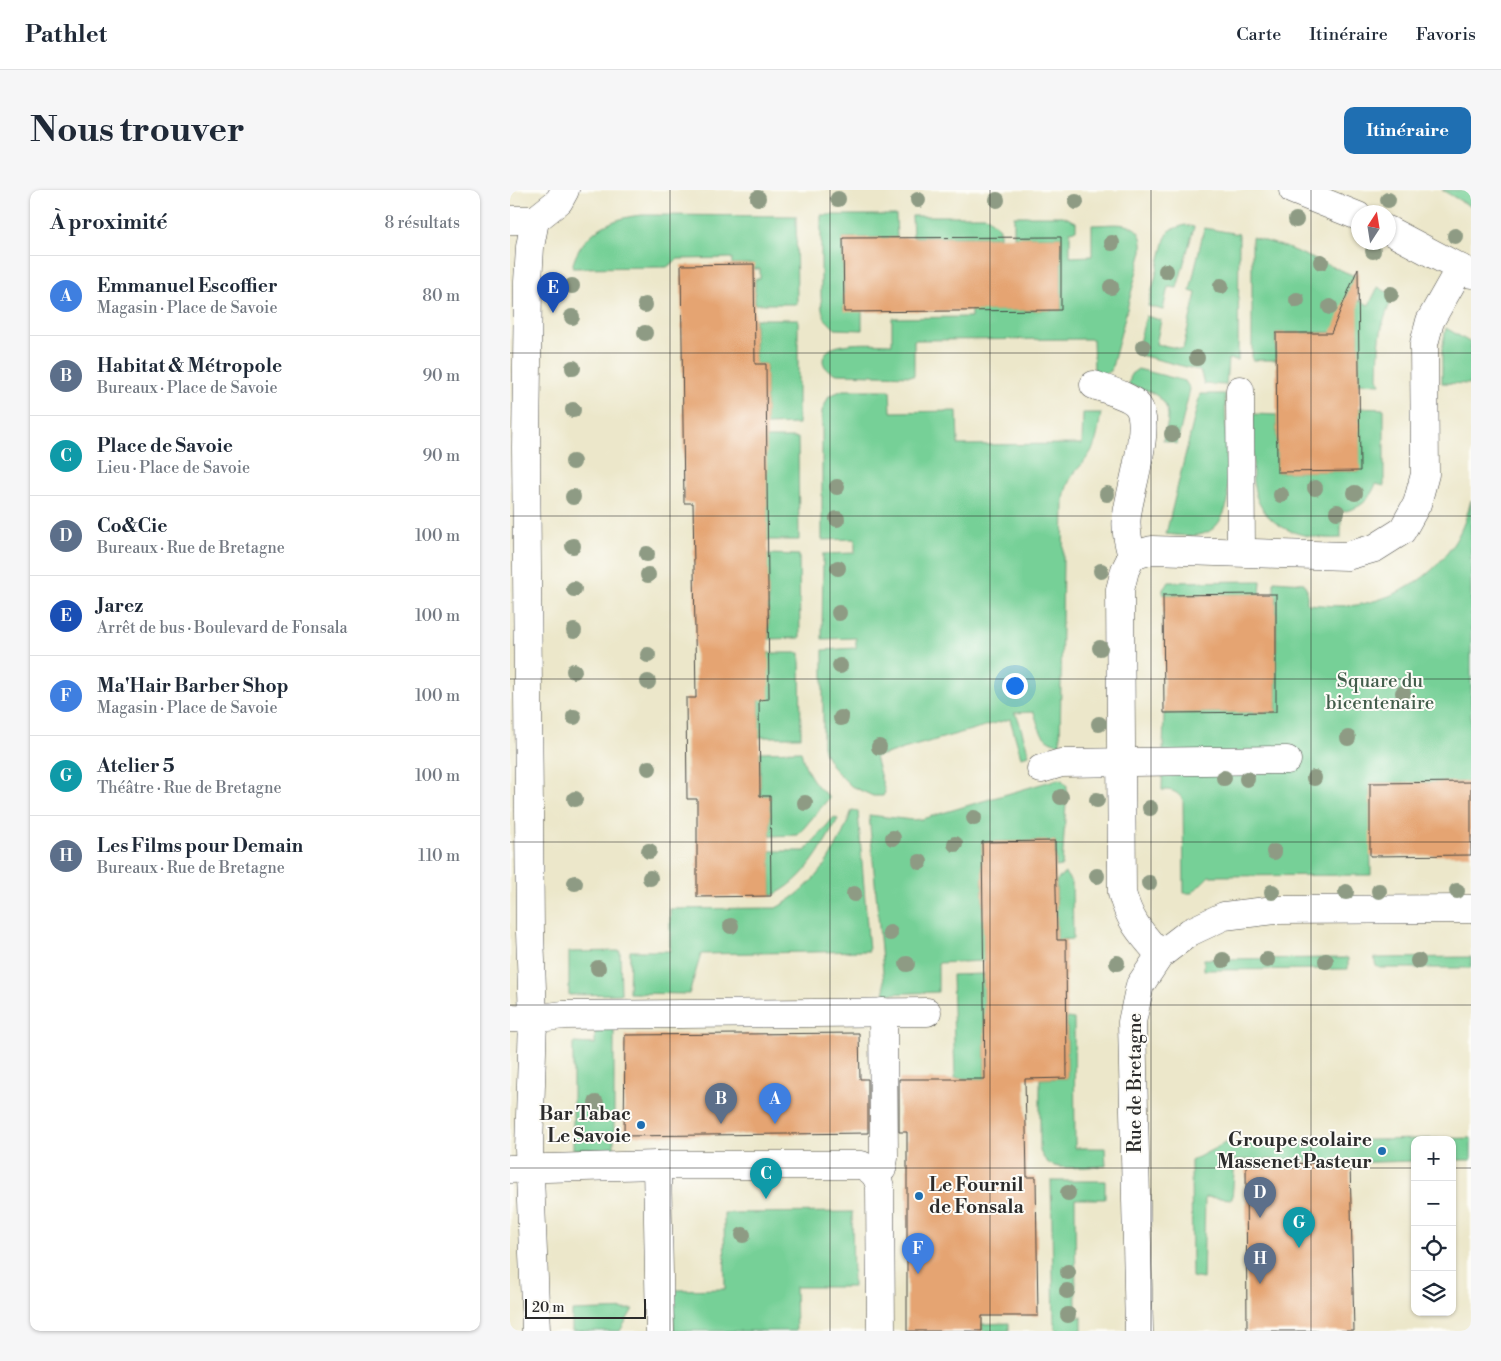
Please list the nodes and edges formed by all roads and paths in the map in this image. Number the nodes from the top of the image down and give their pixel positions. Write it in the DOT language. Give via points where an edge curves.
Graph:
graph roads {
  1 [pos="565,190"];
  2 [pos="1293,190"];
  3 [pos="1351,213"];
  4 [pos="522,220"];
  5 [pos="1396,234"];
  6 [pos="1466,271"];
  7 [pos="1094,385"];
  8 [pos="1240,390"];
  9 [pos="518,447"];
  10 [pos="1241,552"];
  11 [pos="1132,556"];
  12 [pos="1288,760"];
  13 [pos="1122,762"];
  14 [pos="1041,769"];
  15 [pos="1471,909"];
  16 [pos="520,931"];
  17 [pos="1160,955"];
  18 [pos="883,1012"];
  19 [pos="927,1012"];
  20 [pos="522,1019"];
  21 [pos="657,1165"];
  22 [pos="520,1168"];
  23 [pos="874,1173"];
  24 [pos="522,1265"];
  25 [pos="536,1331"];
  26 [pos="660,1331"];
  27 [pos="881,1331"];
  28 [pos="1139,1331"];
  1 -- 4 [label="street" via="558,202"];
  2 -- 3 [label="street"];
  4 -- 9 [label="street" via="530,247"];
  5 -- 6 [label="street"];
  6 -- 10 [label="street" via="1430,321 1424,344 1425,474 1417,504 1402,531 1375,548 1348,556"];
  7 -- 11 [label="street" via="1116,392 1138,405 1144,419 1127,516"];
  8 -- 10 [label="street"];
  9 -- 16 [label="street"];
  10 -- 11 [label="street" via="1152,550"];
  11 -- 13 [label="street" via="1124,570 1120,590"];
  12 -- 13 [label="street"];
  13 -- 14 [label="street" via="1061,763"];
  13 -- 17 [label="street" via="1122,893 1136,928"];
  15 -- 17 [label="street, Rue de Bretagne" via="1275,910 1224,916 1190,932"];
  16 -- 20 [label="street"];
  17 -- 28 [label="street, Rue de Bretagne" via="1140,985 1132,1022"];
  18 -- 19 [label="street"];
  18 -- 20 [label="street" via="563,1015"];
  18 -- 23 [label="street" via="884,1158 882,1169"];
  20 -- 22 [label="street" via="530,1149"];
  21 -- 22 [label="street"];
  21 -- 23 [label="street" via="846,1164 861,1165"];
  21 -- 26 [label="street"];
  22 -- 24 [label="street"];
  23 -- 27 [label="street" via="880,1187"];
  24 -- 25 [label="street"];
}
